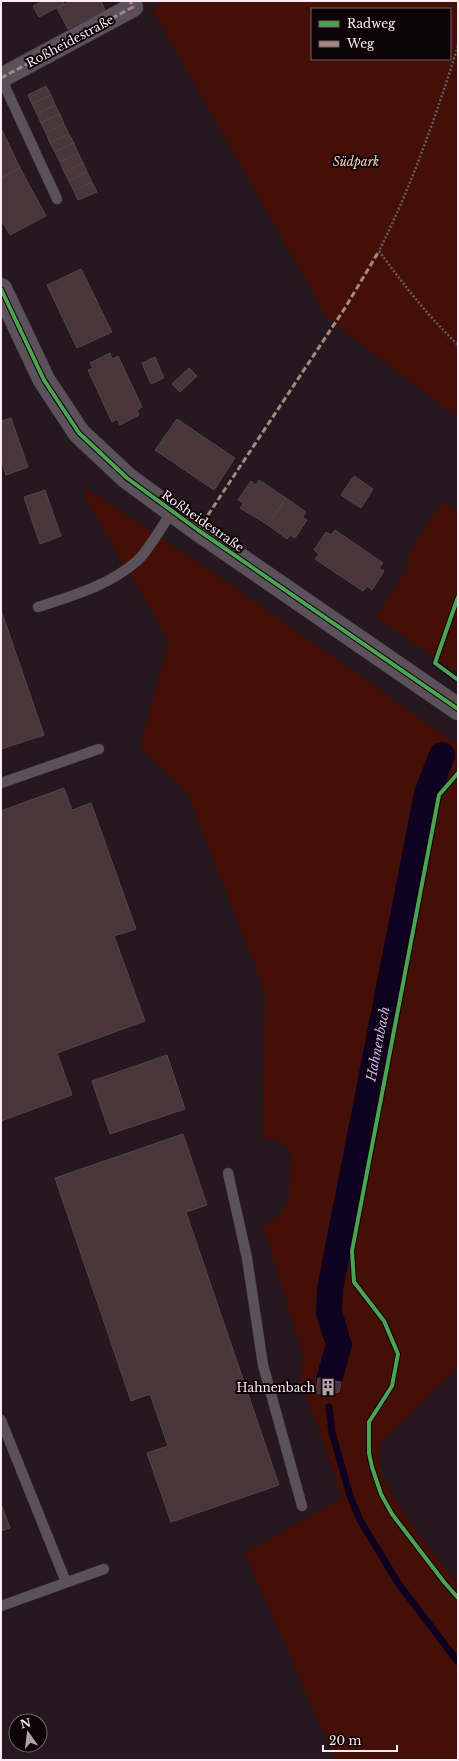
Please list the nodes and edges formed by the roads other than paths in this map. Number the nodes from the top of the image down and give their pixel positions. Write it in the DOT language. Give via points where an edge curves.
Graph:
graph roads {
  1 [pos="130,1"];
  2 [pos="1,78"];
  3 [pos="58,199"];
  4 [pos="1,289"];
  5 [pos="172,511"];
  6 [pos="38,607"];
  7 [pos="458,709"];
  8 [pos="99,749"];
  9 [pos="1,783"];
  10 [pos="228,1173"];
  11 [pos="1,1420"];
  12 [pos="302,1506"];
  13 [pos="104,1568"];
  14 [pos="66,1582"];
  15 [pos="1,1606"];
  1 -- 2 [label="street, Roßheidestraße" via="133,7"];
  2 -- 3 [label="lane"];
  4 -- 5 [label="street, Roßheidestraße" via="44,380 79,433 127,478"];
  5 -- 6 [label="lane" via="138,560 116,578"];
  5 -- 7 [label="street, Roßheidestraße"];
  8 -- 9 [label="lane"];
  10 -- 12 [label="lane" via="247,1258 263,1365"];
  11 -- 14 [label="lane"];
  13 -- 14 [label="lane"];
  14 -- 15 [label="lane"];
}
